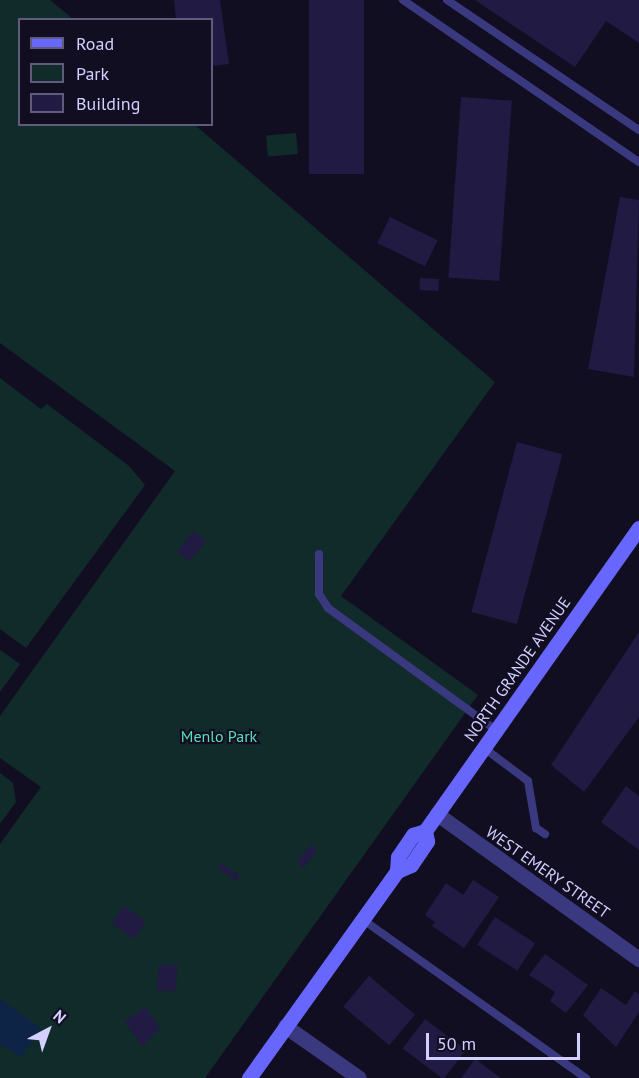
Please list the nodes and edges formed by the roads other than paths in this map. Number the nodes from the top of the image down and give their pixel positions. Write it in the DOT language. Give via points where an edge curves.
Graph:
graph roads {
  1 [pos="403,0"];
  2 [pos="447,0"];
  3 [pos="639,130"];
  4 [pos="639,162"];
  5 [pos="639,528"];
  6 [pos="319,554"];
  7 [pos="496,730"];
  8 [pos="484,748"];
  9 [pos="437,814"];
  10 [pos="545,834"];
  11 [pos="362,919"];
  12 [pos="639,959"];
  13 [pos="285,1026"];
  14 [pos="249,1078"];
  15 [pos="359,1078"];
  16 [pos="586,1078"];
  1 -- 4 [label="lane"];
  2 -- 3 [label="lane"];
  5 -- 7 [label="main road, NORTH GRANDE AVENUE"];
  6 -- 7 [label="lane" via="318,594 328,608"];
  7 -- 8 [label="main road, NORTH GRANDE AVENUE"];
  8 -- 9 [label="main road, NORTH GRANDE AVENUE"];
  8 -- 10 [label="lane" via="528,781 536,828"];
  9 -- 11 [label="main road, NORTH GRANDE AVENUE" via="425,831 413,835 398,857 397,871"];
  9 -- 12 [label="street, WEST EMERY STREET"];
  11 -- 13 [label="main road, NORTH GRANDE AVENUE"];
  11 -- 16 [label="lane"];
  13 -- 14 [label="main road, NORTH GRANDE AVENUE"];
  13 -- 15 [label="street"];
}
